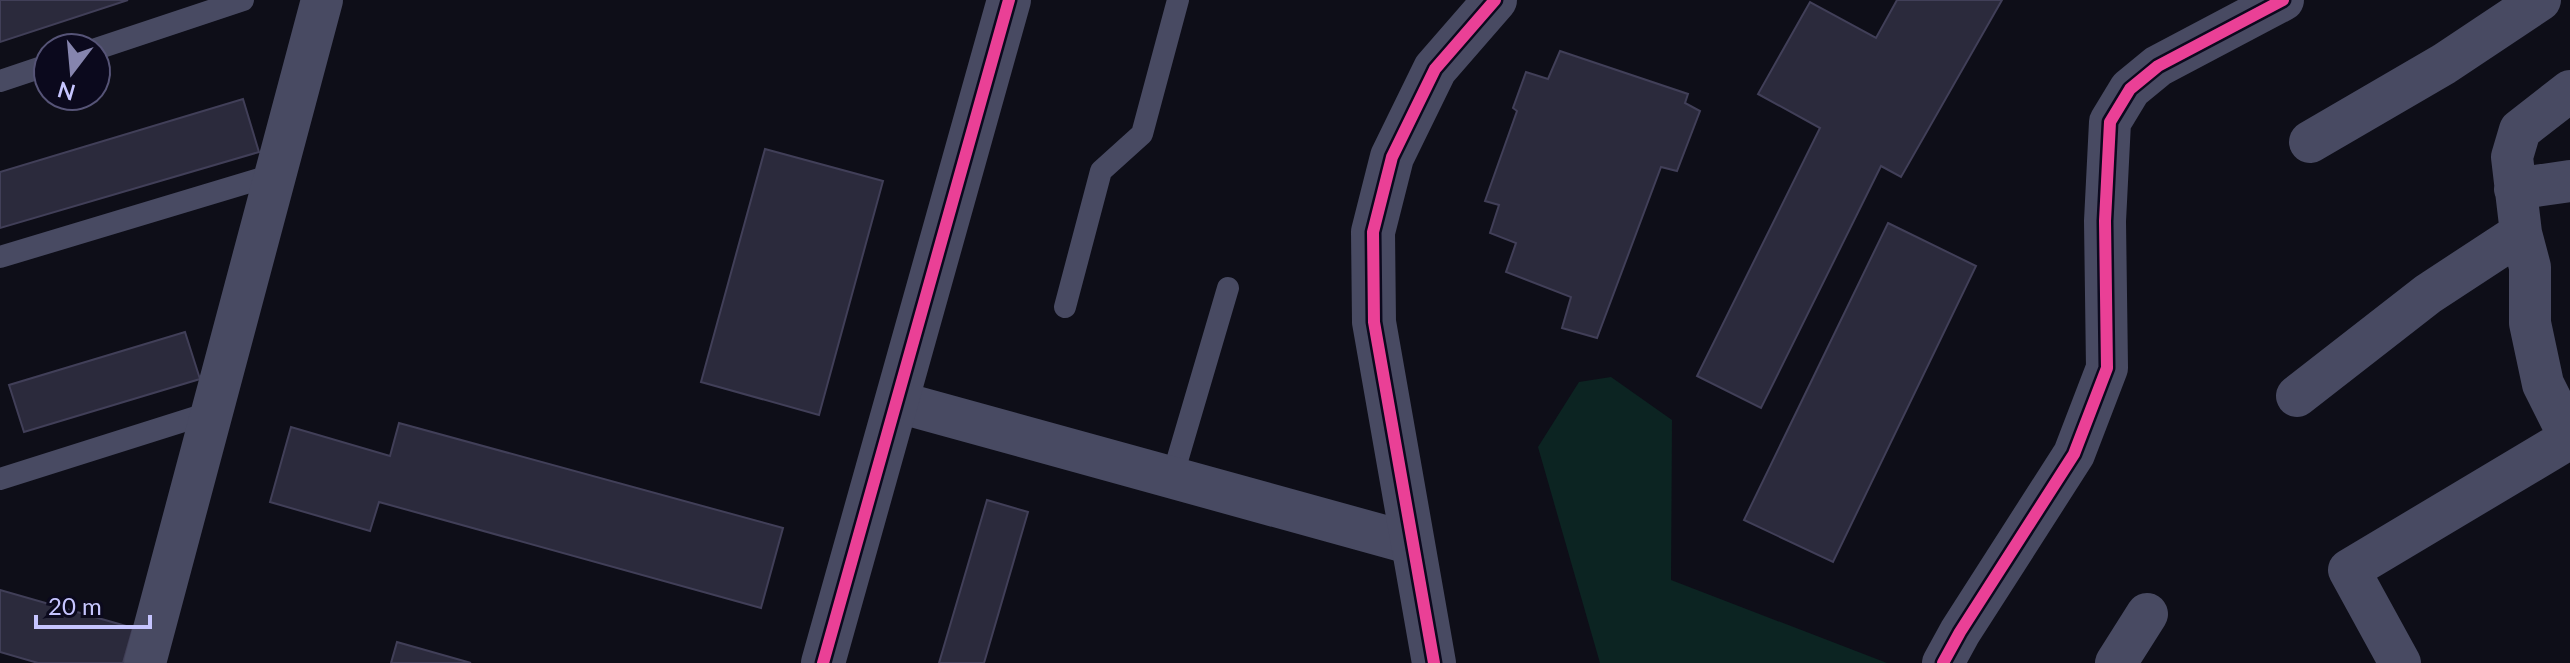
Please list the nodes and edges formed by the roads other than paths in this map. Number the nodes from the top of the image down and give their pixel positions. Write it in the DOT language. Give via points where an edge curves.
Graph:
graph roads {
  1 [pos="243,0"];
  2 [pos="322,0"];
  3 [pos="1009,0"];
  4 [pos="1178,0"];
  5 [pos="1495,0"];
  6 [pos="2283,0"];
  7 [pos="2540,0"];
  8 [pos="112,44"];
  9 [pos="32,70"];
  10 [pos="0,81"];
  11 [pos="2570,91"];
  12 [pos="2310,142"];
  13 [pos="276,174"];
  14 [pos="2570,181"];
  15 [pos="2515,189"];
  16 [pos="2521,233"];
  17 [pos="0,257"];
  18 [pos="1228,288"];
  19 [pos="1065,307"];
  20 [pos="2297,396"];
  21 [pos="898,402"];
  22 [pos="212,412"];
  23 [pos="2570,438"];
  24 [pos="1172,478"];
  25 [pos="0,479"];
  26 [pos="1413,544"];
  27 [pos="2147,614"];
  28 [pos="145,663"];
  29 [pos="823,663"];
  30 [pos="1434,663"];
  31 [pos="1943,663"];
  32 [pos="2116,663"];
  33 [pos="2400,663"];
  1 -- 8 [label="lane"];
  2 -- 13 [label="street"];
  3 -- 21 [label="street"];
  4 -- 19 [label="lane" via="1142,134 1101,171"];
  5 -- 26 [label="street" via="1435,69 1392,157 1373,232 1374,322"];
  6 -- 31 [label="street" via="2158,66 2130,89 2110,122 2107,368 2074,454"];
  7 -- 12 [label="street" via="2444,64"];
  9 -- 10 [label="lane"];
  11 -- 15 [label="street" via="2520,130 2512,157"];
  13 -- 17 [label="lane"];
  13 -- 22 [label="street"];
  14 -- 15 [label="street"];
  15 -- 16 [label="street"];
  16 -- 20 [label="street" via="2428,294"];
  16 -- 23 [label="street" via="2530,267 2530,323 2543,384"];
  18 -- 24 [label="lane"];
  21 -- 24 [label="street"];
  21 -- 29 [label="street"];
  22 -- 25 [label="lane"];
  22 -- 28 [label="street"];
  23 -- 33 [label="street" via="2349,570"];
  24 -- 26 [label="street"];
  26 -- 30 [label="street"];
  27 -- 32 [label="street"];
}
